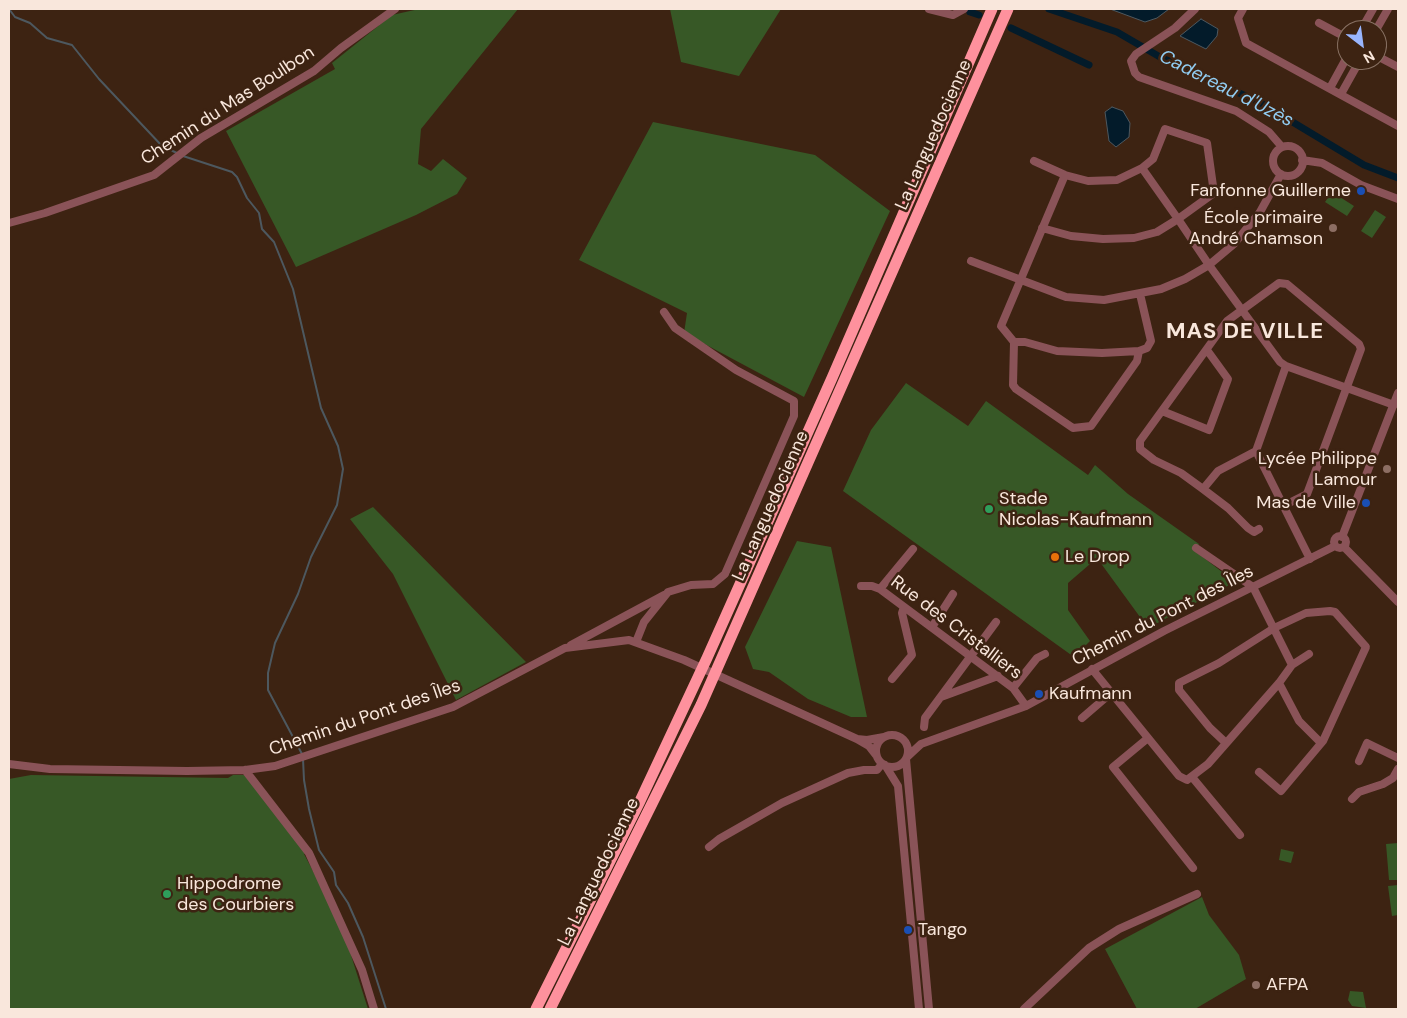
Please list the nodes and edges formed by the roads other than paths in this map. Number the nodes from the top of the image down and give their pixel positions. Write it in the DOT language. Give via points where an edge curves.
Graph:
graph roads {
  1 [pos="395,9"];
  2 [pos="929,9"];
  3 [pos="964,9"];
  4 [pos="992,9"];
  5 [pos="1008,9"];
  6 [pos="1195,9"];
  7 [pos="1243,9"];
  8 [pos="1373,9"];
  9 [pos="1388,9"];
  10 [pos="1367,20"];
  11 [pos="1382,20"];
  12 [pos="1319,23"];
  13 [pos="1337,33"];
  14 [pos="1340,70"];
  15 [pos="1354,70"];
  16 [pos="1330,88"];
  17 [pos="1341,94"];
  18 [pos="1398,126"];
  19 [pos="1282,148"];
  20 [pos="1302,160"];
  21 [pos="1034,161"];
  22 [pos="1142,168"];
  23 [pos="1065,174"];
  24 [pos="1281,174"];
  25 [pos="1398,199"];
  26 [pos="1178,219"];
  27 [pos="9,223"];
  28 [pos="1042,228"];
  29 [pos="971,261"];
  30 [pos="1209,265"];
  31 [pos="1020,282"];
  32 [pos="1140,294"];
  33 [pos="1242,310"];
  34 [pos="664,312"];
  35 [pos="1014,342"];
  36 [pos="1207,350"];
  37 [pos="1139,351"];
  38 [pos="1286,366"];
  39 [pos="1346,387"];
  40 [pos="1398,393"];
  41 [pos="1394,405"];
  42 [pos="1162,411"];
  43 [pos="1256,451"];
  44 [pos="1203,489"];
  45 [pos="1283,506"];
  46 [pos="1258,529"];
  47 [pos="1342,537"];
  48 [pos="1335,546"];
  49 [pos="1344,547"];
  50 [pos="1196,548"];
  51 [pos="913,549"];
  52 [pos="1310,559"];
  53 [pos="861,586"];
  54 [pos="1253,587"];
  55 [pos="880,589"];
  56 [pos="668,592"];
  57 [pos="953,594"];
  58 [pos="1398,602"];
  59 [pos="904,607"];
  60 [pos="996,622"];
  61 [pos="932,627"];
  62 [pos="1274,628"];
  63 [pos="636,642"];
  64 [pos="565,648"];
  65 [pos="1044,654"];
  66 [pos="1309,654"];
  67 [pos="970,656"];
  68 [pos="1292,665"];
  69 [pos="1092,670"];
  70 [pos="998,676"];
  71 [pos="892,679"];
  72 [pos="1279,683"];
  73 [pos="1014,688"];
  74 [pos="1111,693"];
  75 [pos="941,697"];
  76 [pos="1026,706"];
  77 [pos="1082,718"];
  78 [pos="924,726"];
  79 [pos="884,737"];
  80 [pos="1148,738"];
  81 [pos="857,739"];
  82 [pos="904,740"];
  83 [pos="1226,743"];
  84 [pos="1321,743"];
  85 [pos="921,744"];
  86 [pos="876,754"];
  87 [pos="906,758"];
  88 [pos="1398,758"];
  89 [pos="1359,761"];
  90 [pos="9,764"];
  91 [pos="884,765"];
  92 [pos="1398,769"];
  93 [pos="245,770"];
  94 [pos="1259,772"];
  95 [pos="1192,777"];
  96 [pos="1352,799"];
  97 [pos="1240,836"];
  98 [pos="709,848"];
  99 [pos="1193,868"];
  100 [pos="1197,894"];
  101 [pos="374,1009"];
  102 [pos="536,1009"];
  103 [pos="550,1009"];
  104 [pos="919,1009"];
  105 [pos="929,1009"];
  106 [pos="1024,1009"];
  1 -- 27 [label="street, Chemin du Mas Boulbon" via="314,71 201,138 154,174"];
  2 -- 3 [label="street" via="953,15"];
  4 -- 102 [label="highway, La Languedocienne" via="708,658"];
  5 -- 103 [label="highway, La Languedocienne" via="701,705"];
  6 -- 19 [label="street" via="1164,36 1136,54 1131,61 1135,74 1236,111 1269,132"];
  7 -- 16 [label="street" via="1238,18 1246,43"];
  8 -- 10 [label="street"];
  9 -- 11 [label="street"];
  12 -- 13 [label="street"];
  14 -- 16 [label="street"];
  15 -- 17 [label="street"];
  16 -- 17 [label="street"];
  17 -- 18 [label="street"];
  19 -- 20 [label="street" via="1296,149"];
  19 -- 24 [label="street" via="1273,158 1274,167"];
  20 -- 24 [label="street" via="1298,172 1290,176"];
  20 -- 25 [label="street" via="1322,163 1361,185"];
  21 -- 23 [label="street"];
  22 -- 23 [label="street" via="1117,180 1103,182"];
  22 -- 26 [label="street"];
  22 -- 26 [label="street" via="1153,159 1165,129 1207,143 1214,193"];
  23 -- 28 [label="street"];
  24 -- 30 [label="street" via="1255,220"];
  26 -- 28 [label="street" via="1157,232 1134,238 1071,236"];
  26 -- 30 [label="street"];
  28 -- 31 [label="street"];
  29 -- 31 [label="street"];
  30 -- 32 [label="street" via="1185,279"];
  30 -- 33 [label="street"];
  31 -- 32 [label="street" via="1066,297 1104,300"];
  31 -- 35 [label="street" via="1000,326"];
  32 -- 37 [label="street" via="1151,341 1147,348"];
  33 -- 36 [label="street" via="1227,321"];
  33 -- 38 [label="street"];
  33 -- 39 [label="street" via="1279,283 1287,284 1359,344 1361,349"];
  34 -- 56 [label="street" via="675,328 736,370 794,401 794,416 725,574 712,584 691,585"];
  35 -- 37 [label="street" via="1057,350"];
  35 -- 37 [label="street" via="1013,385 1016,389 1073,428 1083,429 1091,426 1137,361"];
  36 -- 42 [label="street"];
  36 -- 42 [label="street" via="1228,379 1210,430"];
  38 -- 39 [label="street"];
  38 -- 43 [label="street"];
  39 -- 41 [label="street"];
  39 -- 45 [label="street" via="1307,494"];
  40 -- 41 [label="street, Chemin du Pont des Îles"];
  41 -- 47 [label="street, Chemin du Pont des Îles"];
  42 -- 44 [label="street" via="1140,440 1140,449"];
  43 -- 44 [label="street" via="1218,471"];
  43 -- 45 [label="street"];
  44 -- 46 [label="street" via="1248,528 1254,532"];
  45 -- 52 [label="street"];
  47 -- 48 [label="street, Chemin du Pont des Îles" via="1335,539"];
  47 -- 49 [label="street" via="1346,541"];
  48 -- 49 [label="street"];
  48 -- 52 [label="street, Chemin du Pont des Îles"];
  49 -- 58 [label="street"];
  50 -- 54 [label="street"];
  51 -- 55 [label="street"];
  52 -- 54 [label="street, Chemin du Pont des Îles"];
  53 -- 55 [label="street, Rue des Cristalliers"];
  54 -- 62 [label="street"];
  54 -- 69 [label="street, Chemin du Pont des Îles"];
  55 -- 59 [label="street, Rue des Cristalliers"];
  56 -- 63 [label="street" via="644,622"];
  56 -- 64 [label="street"];
  57 -- 61 [label="street"];
  59 -- 61 [label="street, Rue des Cristalliers"];
  59 -- 71 [label="street" via="902,614 912,655"];
  60 -- 67 [label="street"];
  61 -- 67 [label="street, Rue des Cristalliers"];
  62 -- 68 [label="street"];
  62 -- 83 [label="street" via="1219,663 1179,683 1179,690"];
  62 -- 84 [label="street" via="1306,613 1330,611 1365,643 1366,647"];
  63 -- 64 [label="street, Chemin du Pont des Îles" via="629,640"];
  63 -- 81 [label="street, Chemin du Pont des Îles" via="684,660"];
  64 -- 93 [label="street, Chemin du Pont des Îles" via="453,707 275,766"];
  65 -- 73 [label="street" via="1036,658"];
  66 -- 68 [label="street"];
  67 -- 70 [label="street, Rue des Cristalliers"];
  67 -- 75 [label="street"];
  68 -- 72 [label="street"];
  69 -- 74 [label="street"];
  69 -- 76 [label="street, Chemin du Pont des Îles"];
  70 -- 73 [label="street, Rue des Cristalliers"];
  70 -- 75 [label="street"];
  72 -- 83 [label="street"];
  72 -- 84 [label="street" via="1299,721"];
  73 -- 76 [label="street, Rue des Cristalliers"];
  74 -- 77 [label="street"];
  74 -- 80 [label="street"];
  75 -- 78 [label="street" via="925,718"];
  76 -- 85 [label="street, Chemin du Pont des Îles"];
  79 -- 81 [label="street"];
  79 -- 82 [label="street" via="895,735"];
  79 -- 86 [label="street" via="878,743"];
  80 -- 95 [label="street" via="1183,779"];
  80 -- 99 [label="street" via="1113,767"];
  81 -- 86 [label="street"];
  82 -- 85 [label="street" via="914,745"];
  82 -- 87 [label="street" via="908,748"];
  83 -- 95 [label="street"];
  84 -- 94 [label="street" via="1281,791"];
  85 -- 87 [label="street, Chemin du Pont des Îles"];
  86 -- 91 [label="street"];
  87 -- 91 [label="street" via="896,766"];
  87 -- 105 [label="street"];
  88 -- 89 [label="street" via="1367,744"];
  90 -- 93 [label="street, Chemin du Pont des Îles" via="50,769"];
  91 -- 98 [label="street" via="877,770 848,773 782,803"];
  91 -- 104 [label="street" via="898,786"];
  92 -- 96 [label="street" via="1384,784 1359,792"];
  93 -- 101 [label="street" via="309,853 362,970"];
  95 -- 97 [label="street"];
  100 -- 106 [label="street" via="1120,928 1089,948"];
}
